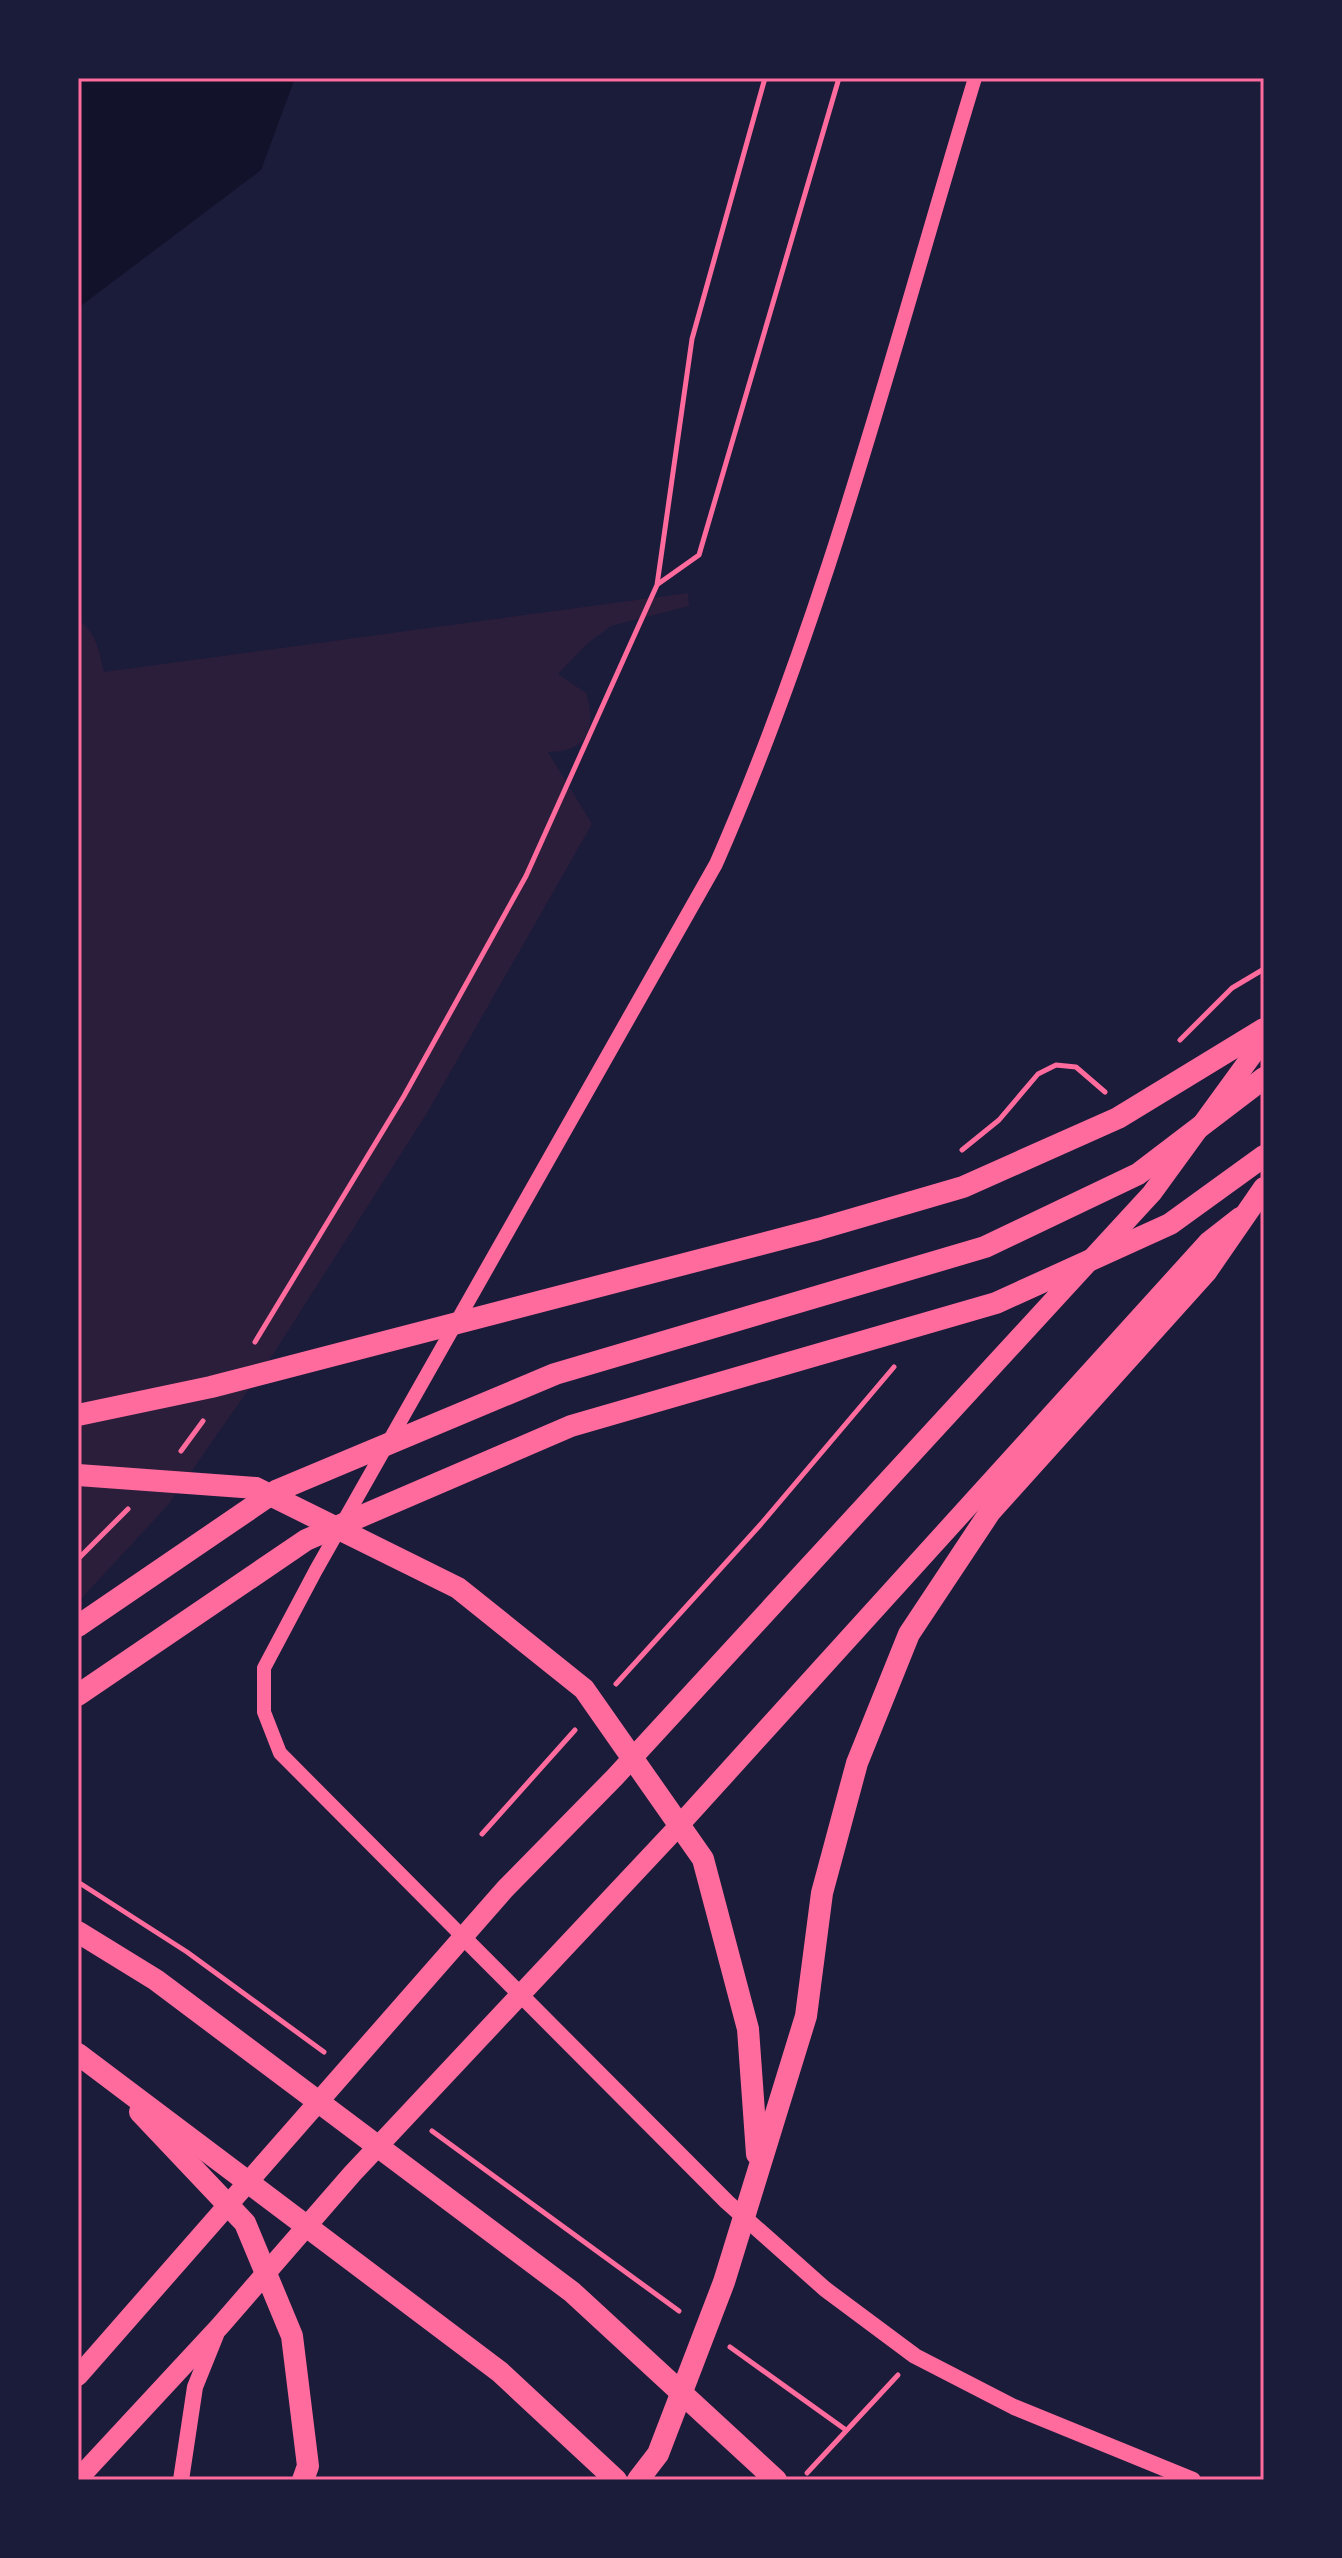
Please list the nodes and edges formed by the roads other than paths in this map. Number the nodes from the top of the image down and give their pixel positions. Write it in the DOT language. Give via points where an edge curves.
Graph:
graph roads {
  1 [pos="975,78"];
  2 [pos="1264,1029"];
  3 [pos="1264,1039"];
  4 [pos="1264,1078"];
  5 [pos="1264,1156"];
  6 [pos="1264,1188"];
  7 [pos="1264,1198"];
  8 [pos="78,1415"];
  9 [pos="78,1475"];
  10 [pos="78,1626"];
  11 [pos="78,1695"];
  12 [pos="78,1932"];
  13 [pos="462,1936"];
  14 [pos="520,1995"];
  15 [pos="87,2060"];
  16 [pos="757,2168"];
  17 [pos="220,2326"];
  18 [pos="78,2376"];
  19 [pos="78,2479"];
  20 [pos="181,2480"];
  21 [pos="303,2480"];
  22 [pos="616,2480"];
  23 [pos="638,2480"];
  24 [pos="776,2480"];
  25 [pos="1193,2480"];
  1 -- 13 [label="street" via="817,601 761,759 716,864 264,1668 264,1712 280,1753"];
  2 -- 8 [label="highway" via="1118,1118 963,1187 211,1387"];
  3 -- 13 [label="main road" via="1152,1193"];
  4 -- 10 [label="highway" via="1138,1174 985,1247 555,1374 276,1491"];
  5 -- 11 [label="highway" via="1170,1224 996,1303 571,1426 306,1540"];
  6 -- 16 [label="highway" via="1206,1272 990,1512 909,1634 857,1763 822,1893 806,2016"];
  7 -- 14 [label="main road" via="1208,1242"];
  9 -- 16 [label="highway" via="256,1488 458,1588 584,1689 703,1859 748,2029"];
  12 -- 24 [label="highway" via="156,1980 572,2292"];
  13 -- 14 [label="main road"];
  13 -- 18 [label="main road"];
  14 -- 17 [label="main road" via="352,2174"];
  14 -- 25 [label="main road" via="727,2202 825,2289 915,2356 1014,2407"];
  15 -- 21 [label="highway" via="245,2223 292,2336 308,2466"];
  15 -- 22 [label="highway" via="500,2372"];
  16 -- 23 [label="highway" via="724,2282 658,2454"];
  17 -- 19 [label="main road"];
  17 -- 20 [label="main road" via="195,2387"];
}
